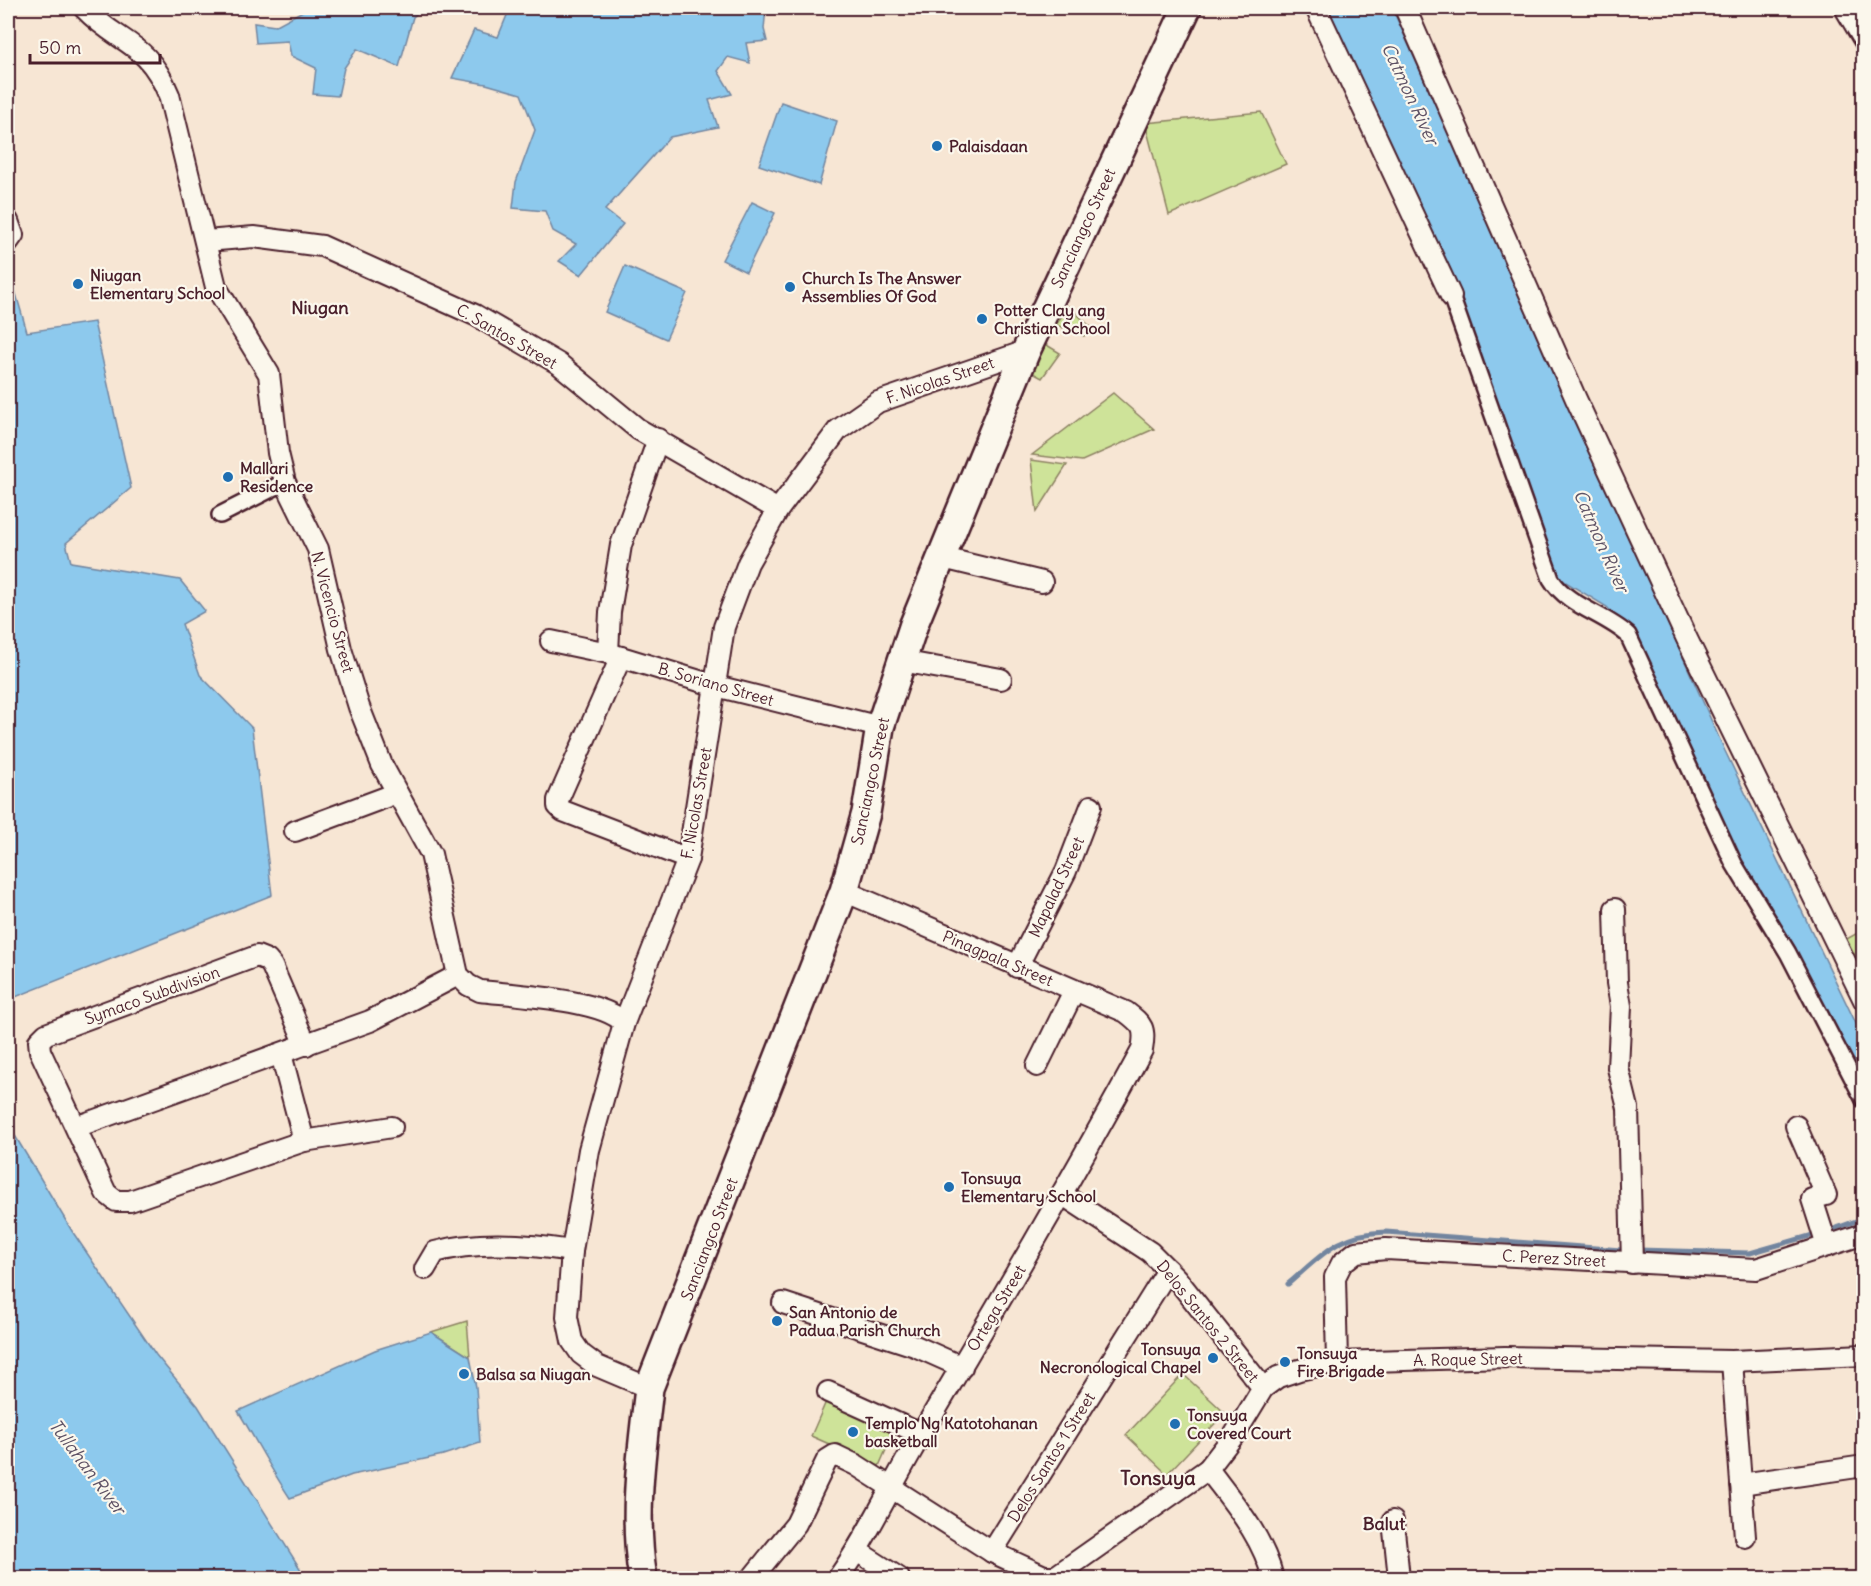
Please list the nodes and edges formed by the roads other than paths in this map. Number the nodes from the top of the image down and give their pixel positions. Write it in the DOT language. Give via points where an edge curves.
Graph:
graph roads {
  1 [pos="84,8"];
  2 [pos="1187,8"];
  3 [pos="1316,8"];
  4 [pos="1405,8"];
  5 [pos="1845,8"];
  6 [pos="1863,40"];
  7 [pos="206,241"];
  8 [pos="1451,296"];
  9 [pos="1026,351"];
  10 [pos="658,439"];
  11 [pos="285,482"];
  12 [pos="778,510"];
  13 [pos="220,515"];
  14 [pos="943,558"];
  15 [pos="1042,582"];
  16 [pos="551,641"];
  17 [pos="614,655"];
  18 [pos="901,661"];
  19 [pos="1001,680"];
  20 [pos="716,686"];
  21 [pos="880,727"];
  22 [pos="397,793"];
  23 [pos="1091,806"];
  24 [pos="295,831"];
  25 [pos="688,859"];
  26 [pos="844,891"];
  27 [pos="1616,909"];
  28 [pos="1017,967"];
  29 [pos="458,975"];
  30 [pos="1074,991"];
  31 [pos="1863,1000"];
  32 [pos="624,1023"];
  33 [pos="1145,1034"];
  34 [pos="306,1045"];
  35 [pos="280,1054"];
  36 [pos="1037,1065"];
  37 [pos="1863,1100"];
  38 [pos="392,1126"];
  39 [pos="1796,1126"];
  40 [pos="76,1127"];
  41 [pos="304,1141"];
  42 [pos="1063,1195"];
  43 [pos="1863,1234"];
  44 [pos="1827,1246"];
  45 [pos="572,1251"];
  46 [pos="1632,1263"];
  47 [pos="425,1269"];
  48 [pos="1168,1270"];
  49 [pos="783,1303"];
  50 [pos="1863,1355"];
  51 [pos="1732,1361"];
  52 [pos="1337,1362"];
  53 [pos="962,1367"];
  54 [pos="649,1388"];
  55 [pos="1263,1388"];
  56 [pos="828,1392"];
  57 [pos="921,1434"];
  58 [pos="1863,1466"];
  59 [pos="1208,1469"];
  60 [pos="1741,1484"];
  61 [pos="891,1488"];
  62 [pos="1393,1521"];
  63 [pos="1745,1537"];
  64 [pos="857,1551"];
  65 [pos="992,1552"];
  66 [pos="643,1578"];
  67 [pos="752,1578"];
  68 [pos="838,1578"];
  69 [pos="899,1578"];
  70 [pos="1273,1578"];
  71 [pos="1399,1578"];
  1 -- 7 [label="street, N. Vicencio Street" via="144,52 162,76 170,94"];
  2 -- 9 [label="main road, Sanciangco Street"];
  3 -- 8 [label="street"];
  4 -- 31 [label="street" via="1576,399 1672,607"];
  5 -- 6 [label="street"];
  7 -- 10 [label="street, C. Santos Street" via="289,239 322,246 376,269 475,315 559,364 618,415"];
  7 -- 11 [label="street, N. Vicencio Street" via="216,287 269,374"];
  8 -- 37 [label="street" via="1551,579 1564,594 1616,624 1628,636 1734,864 1788,953"];
  9 -- 12 [label="street, F. Nicolas Street" via="878,402 838,430"];
  9 -- 14 [label="main road, Sanciangco Street"];
  10 -- 12 [label="street, C. Santos Street"];
  10 -- 17 [label="street" via="621,545 610,612"];
  11 -- 13 [label="street"];
  11 -- 22 [label="street, N. Vicencio Street" via="318,549 356,697"];
  12 -- 20 [label="street, F. Nicolas Street" via="748,563 724,627"];
  14 -- 15 [label="street"];
  14 -- 18 [label="main road, Sanciangco Street"];
  16 -- 17 [label="street, B. Soriano Street"];
  17 -- 20 [label="street, B. Soriano Street"];
  17 -- 25 [label="street" via="558,806"];
  18 -- 19 [label="street"];
  18 -- 21 [label="main road, Sanciangco Street"];
  20 -- 21 [label="street, B. Soriano Street"];
  20 -- 25 [label="street, F. Nicolas Street"];
  21 -- 26 [label="main road, Sanciangco Street" via="866,813"];
  22 -- 24 [label="street"];
  22 -- 29 [label="street, N. Vicencio Street" via="431,854"];
  23 -- 28 [label="street, Mapalad Street" via="1066,871"];
  25 -- 32 [label="street, F. Nicolas Street"];
  26 -- 28 [label="street, Pinagpala Street"];
  26 -- 54 [label="main road, Sanciangco Street"];
  27 -- 46 [label="street" via="1621,1006 1618,1068 1628,1108"];
  28 -- 30 [label="street, Pinagpala Street"];
  29 -- 32 [label="street" via="480,991 608,1010"];
  29 -- 34 [label="street" via="370,1022"];
  30 -- 33 [label="street, Pinagpala Street" via="1126,1012 1139,1022"];
  30 -- 36 [label="street"];
  32 -- 45 [label="street, F. Nicolas Street" via="590,1150"];
  33 -- 42 [label="street, Ortega Street" via="1142,1050"];
  34 -- 35 [label="street"];
  34 -- 40 [label="street, Symaco Subdivision" via="272,966 257,956 46,1034 39,1041 40,1051"];
  35 -- 40 [label="street"];
  35 -- 41 [label="street"];
  38 -- 41 [label="street, Symaco Subdivision"];
  39 -- 44 [label="street" via="1826,1195 1812,1199"];
  40 -- 41 [label="street, Symaco Subdivision" via="106,1193 116,1201 130,1201"];
  42 -- 48 [label="street, Delos Santos 2 Street" via="1150,1252"];
  42 -- 53 [label="street, Ortega Street"];
  43 -- 44 [label="street, C. Perez Street"];
  44 -- 46 [label="street, C. Perez Street" via="1756,1269"];
  45 -- 47 [label="street" via="461,1245 435,1252"];
  45 -- 54 [label="street, F. Nicolas Street" via="567,1317 572,1341 581,1354 597,1365"];
  46 -- 52 [label="street, C. Perez Street" via="1386,1249 1356,1252 1342,1263 1335,1277"];
  48 -- 55 [label="street, Delos Santos 2 Street"];
  48 -- 65 [label="street, Delos Santos 1 Street"];
  49 -- 53 [label="street" via="895,1338"];
  50 -- 51 [label="street, A. Roque Street"];
  51 -- 52 [label="street, A. Roque Street" via="1505,1357"];
  51 -- 60 [label="street"];
  52 -- 55 [label="street, A. Roque Street" via="1278,1377"];
  53 -- 57 [label="street, Ortega Street"];
  54 -- 66 [label="main road, Sanciangco Street" via="639,1506"];
  55 -- 59 [label="street"];
  56 -- 57 [label="street"];
  57 -- 61 [label="street, Ortega Street"];
  58 -- 60 [label="street"];
  59 -- 65 [label="street" via="1056,1576 1044,1576"];
  59 -- 70 [label="street" via="1256,1534"];
  60 -- 63 [label="street"];
  61 -- 64 [label="street, Ortega Street"];
  61 -- 65 [label="street"];
  61 -- 67 [label="street" via="856,1465 830,1456 796,1524"];
  62 -- 71 [label="street"];
  64 -- 68 [label="street, Ortega Street"];
  64 -- 69 [label="street"];
}
